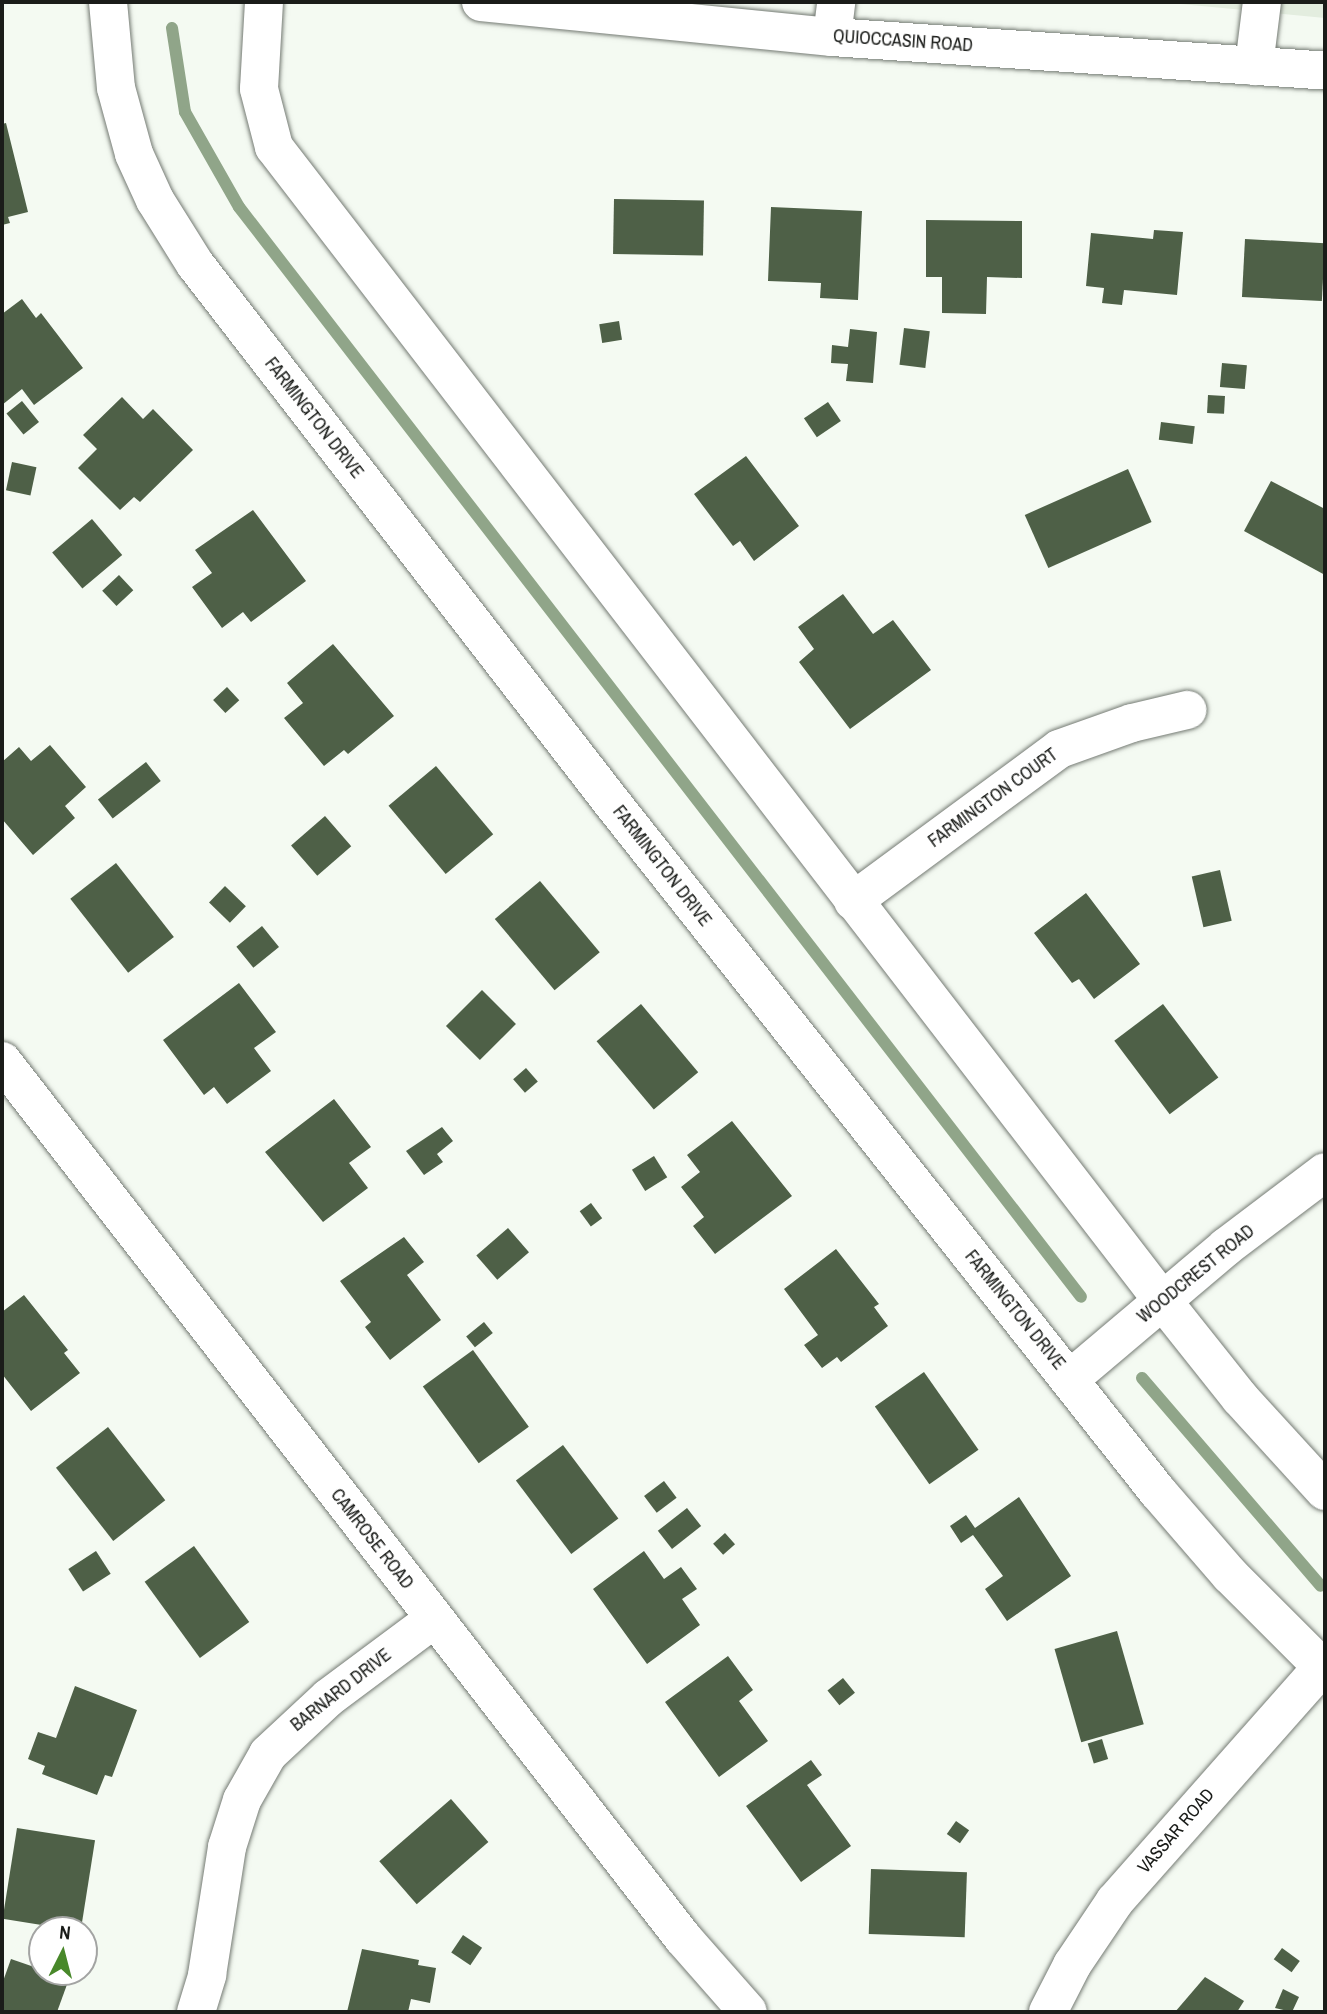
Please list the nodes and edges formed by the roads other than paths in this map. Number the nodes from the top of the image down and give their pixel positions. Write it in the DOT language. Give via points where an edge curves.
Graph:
graph roads {
  1 [pos="108,2"];
  2 [pos="264,2"];
  3 [pos="481,2"];
  4 [pos="1262,2"];
  5 [pos="834,19"];
  6 [pos="1254,66"];
  7 [pos="1325,71"];
  8 [pos="1187,710"];
  9 [pos="853,901"];
  10 [pos="2,1061"];
  11 [pos="1325,1172"];
  12 [pos="1162,1300"];
  13 [pos="1070,1379"];
  14 [pos="1325,1491"];
  15 [pos="434,1619"];
  16 [pos="1324,1667"];
  17 [pos="196,2012"];
  18 [pos="748,2012"];
  19 [pos="1048,2012"];
  1 -- 13 [label="street, FARMINGTON DRIVE" via="116,88 134,153 155,200 195,264 613,804"];
  2 -- 9 [label="street" via="259,89 274,147"];
  3 -- 5 [label="street, QUIOCCASIN ROAD"];
  4 -- 6 [label="street"];
  5 -- 6 [label="street, QUIOCCASIN ROAD"];
  6 -- 7 [label="street, QUIOCCASIN ROAD"];
  8 -- 9 [label="street, FARMINGTON COURT" via="1132,723 1059,749"];
  9 -- 12 [label="street"];
  10 -- 15 [label="street, CAMROSE ROAD"];
  11 -- 12 [label="street, WOODCREST ROAD"];
  12 -- 13 [label="street, WOODCREST ROAD"];
  12 -- 14 [label="street" via="1240,1398"];
  13 -- 16 [label="street, FARMINGTON DRIVE" via="1230,1576"];
  15 -- 17 [label="street, BARNARD DRIVE" via="328,1698 268,1754 242,1800 227,1847 207,1975"];
  15 -- 18 [label="street, CAMROSE ROAD" via="683,1938"];
  16 -- 19 [label="street, VASSAR ROAD" via="1115,1901 1072,1965"];
}
